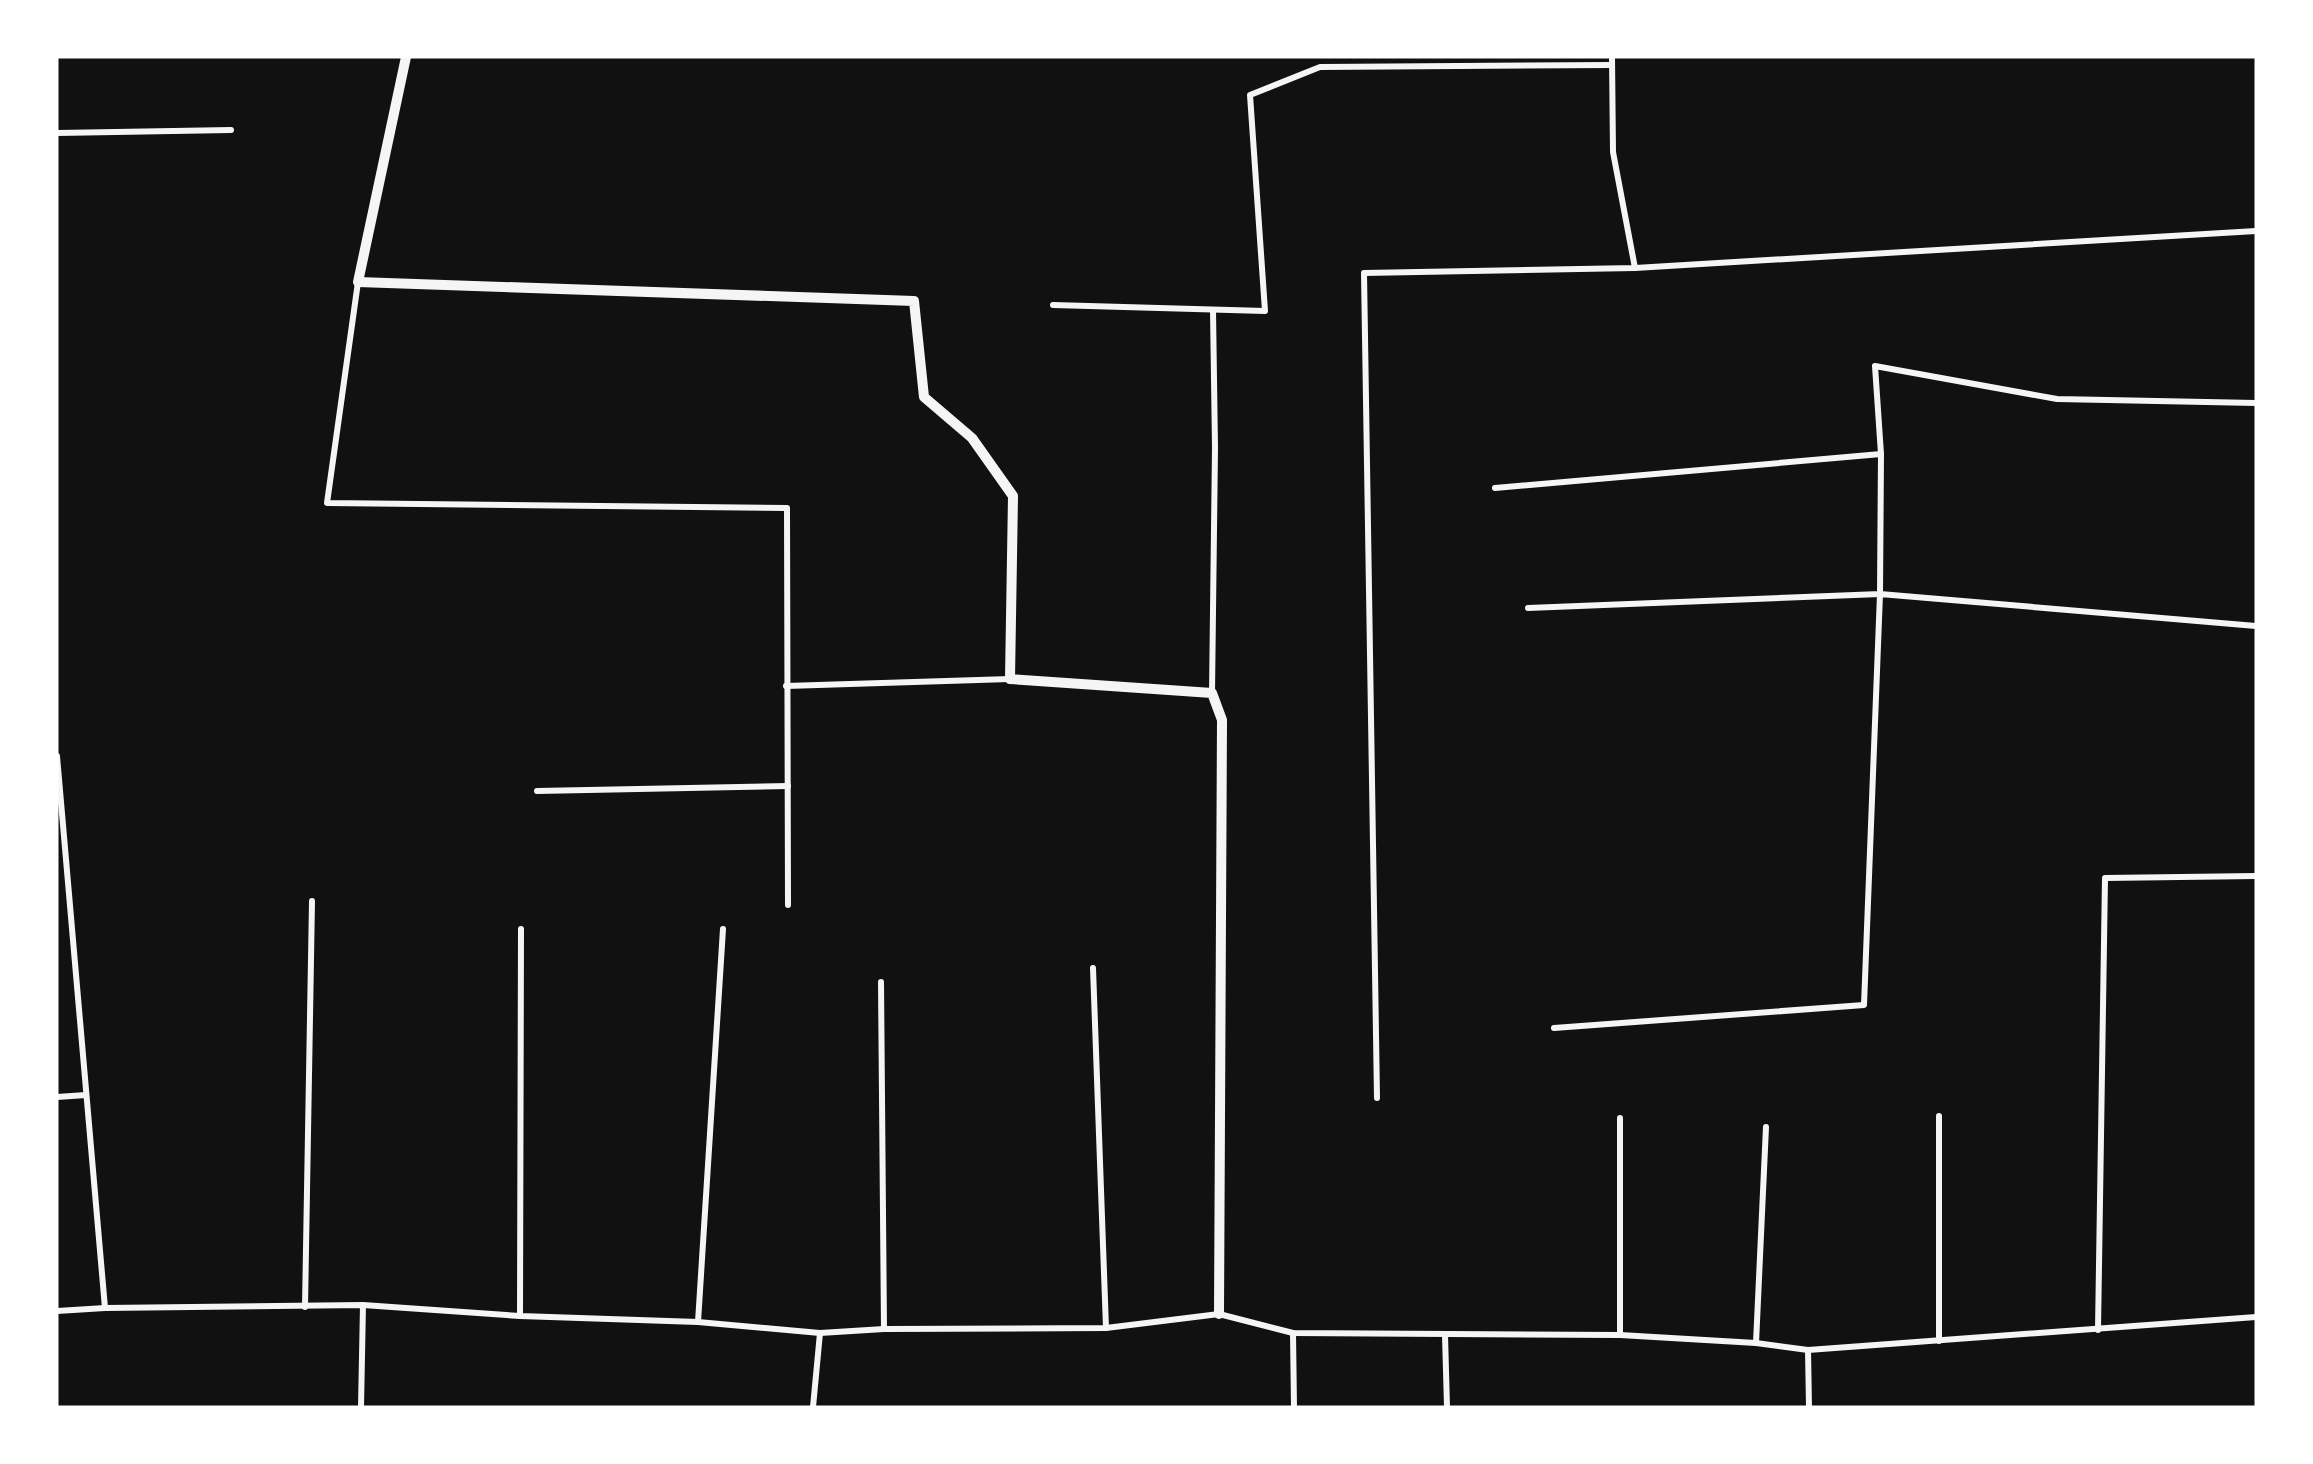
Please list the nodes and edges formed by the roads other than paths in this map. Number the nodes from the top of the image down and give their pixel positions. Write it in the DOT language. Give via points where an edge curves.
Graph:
graph roads {
  1 [pos="406,57"];
  2 [pos="1612,57"];
  3 [pos="1612,65"];
  4 [pos="231,130"];
  5 [pos="57,133"];
  6 [pos="2256,231"];
  7 [pos="1635,268"];
  8 [pos="358,282"];
  9 [pos="1053,304"];
  10 [pos="1214,310"];
  11 [pos="2256,403"];
  12 [pos="1881,454"];
  13 [pos="1496,488"];
  14 [pos="1880,594"];
  15 [pos="1528,608"];
  16 [pos="2256,626"];
  17 [pos="1010,679"];
  18 [pos="786,686"];
  19 [pos="1212,693"];
  20 [pos="57,756"];
  21 [pos="788,786"];
  22 [pos="537,791"];
  23 [pos="2256,876"];
  24 [pos="312,901"];
  25 [pos="788,905"];
  26 [pos="521,929"];
  27 [pos="723,929"];
  28 [pos="1093,968"];
  29 [pos="881,982"];
  30 [pos="1554,1028"];
  31 [pos="86,1095"];
  32 [pos="57,1097"];
  33 [pos="1377,1098"];
  34 [pos="1939,1116"];
  35 [pos="1620,1118"];
  36 [pos="1766,1127"];
  37 [pos="363,1305"];
  38 [pos="305,1307"];
  39 [pos="105,1308"];
  40 [pos="57,1311"];
  41 [pos="1220,1314"];
  42 [pos="520,1316"];
  43 [pos="2256,1317"];
  44 [pos="698,1322"];
  45 [pos="1106,1328"];
  46 [pos="884,1329"];
  47 [pos="2097,1330"];
  48 [pos="820,1333"];
  49 [pos="1293,1333"];
  50 [pos="1445,1335"];
  51 [pos="1620,1335"];
  52 [pos="1939,1341"];
  53 [pos="1755,1343"];
  54 [pos="1808,1350"];
  55 [pos="361,1407"];
  56 [pos="813,1407"];
  57 [pos="1294,1407"];
  58 [pos="1447,1407"];
  59 [pos="1809,1407"];
  1 -- 8 [label="street"];
  2 -- 3 [label="street"];
  3 -- 7 [label="street" via="1613,152"];
  3 -- 10 [label="street" via="1320,67 1250,95 1265,311"];
  4 -- 5 [label="street"];
  6 -- 7 [label="street"];
  7 -- 33 [label="street" via="1364,273"];
  8 -- 17 [label="street" via="914,301 924,397 972,438 1013,496"];
  8 -- 18 [label="street" via="327,503 787,508"];
  9 -- 10 [label="street"];
  10 -- 19 [label="street"];
  11 -- 12 [label="street" via="2057,399 1875,366"];
  12 -- 13 [label="street"];
  12 -- 14 [label="street"];
  14 -- 15 [label="street"];
  14 -- 16 [label="street"];
  14 -- 30 [label="street" via="1864,1005"];
  17 -- 18 [label="street"];
  17 -- 19 [label="street"];
  18 -- 21 [label="street"];
  19 -- 41 [label="street" via="1222,720"];
  20 -- 31 [label="street"];
  21 -- 22 [label="street"];
  21 -- 25 [label="street"];
  23 -- 47 [label="street" via="2105,878"];
  24 -- 38 [label="street"];
  26 -- 42 [label="street"];
  27 -- 44 [label="street"];
  28 -- 45 [label="street"];
  29 -- 46 [label="street"];
  31 -- 32 [label="street"];
  31 -- 39 [label="street"];
  34 -- 52 [label="street"];
  35 -- 51 [label="street"];
  36 -- 53 [label="street"];
  37 -- 38 [label="street"];
  37 -- 42 [label="street"];
  37 -- 55 [label="street"];
  38 -- 39 [label="street"];
  39 -- 40 [label="street"];
  41 -- 45 [label="street"];
  41 -- 49 [label="street"];
  42 -- 44 [label="street"];
  43 -- 47 [label="street"];
  44 -- 48 [label="street"];
  45 -- 46 [label="street"];
  46 -- 48 [label="street"];
  47 -- 52 [label="street"];
  48 -- 56 [label="street"];
  49 -- 50 [label="street"];
  49 -- 57 [label="street"];
  50 -- 51 [label="street"];
  50 -- 58 [label="street"];
  51 -- 53 [label="street"];
  52 -- 54 [label="street"];
  53 -- 54 [label="street"];
  54 -- 59 [label="street"];
}
